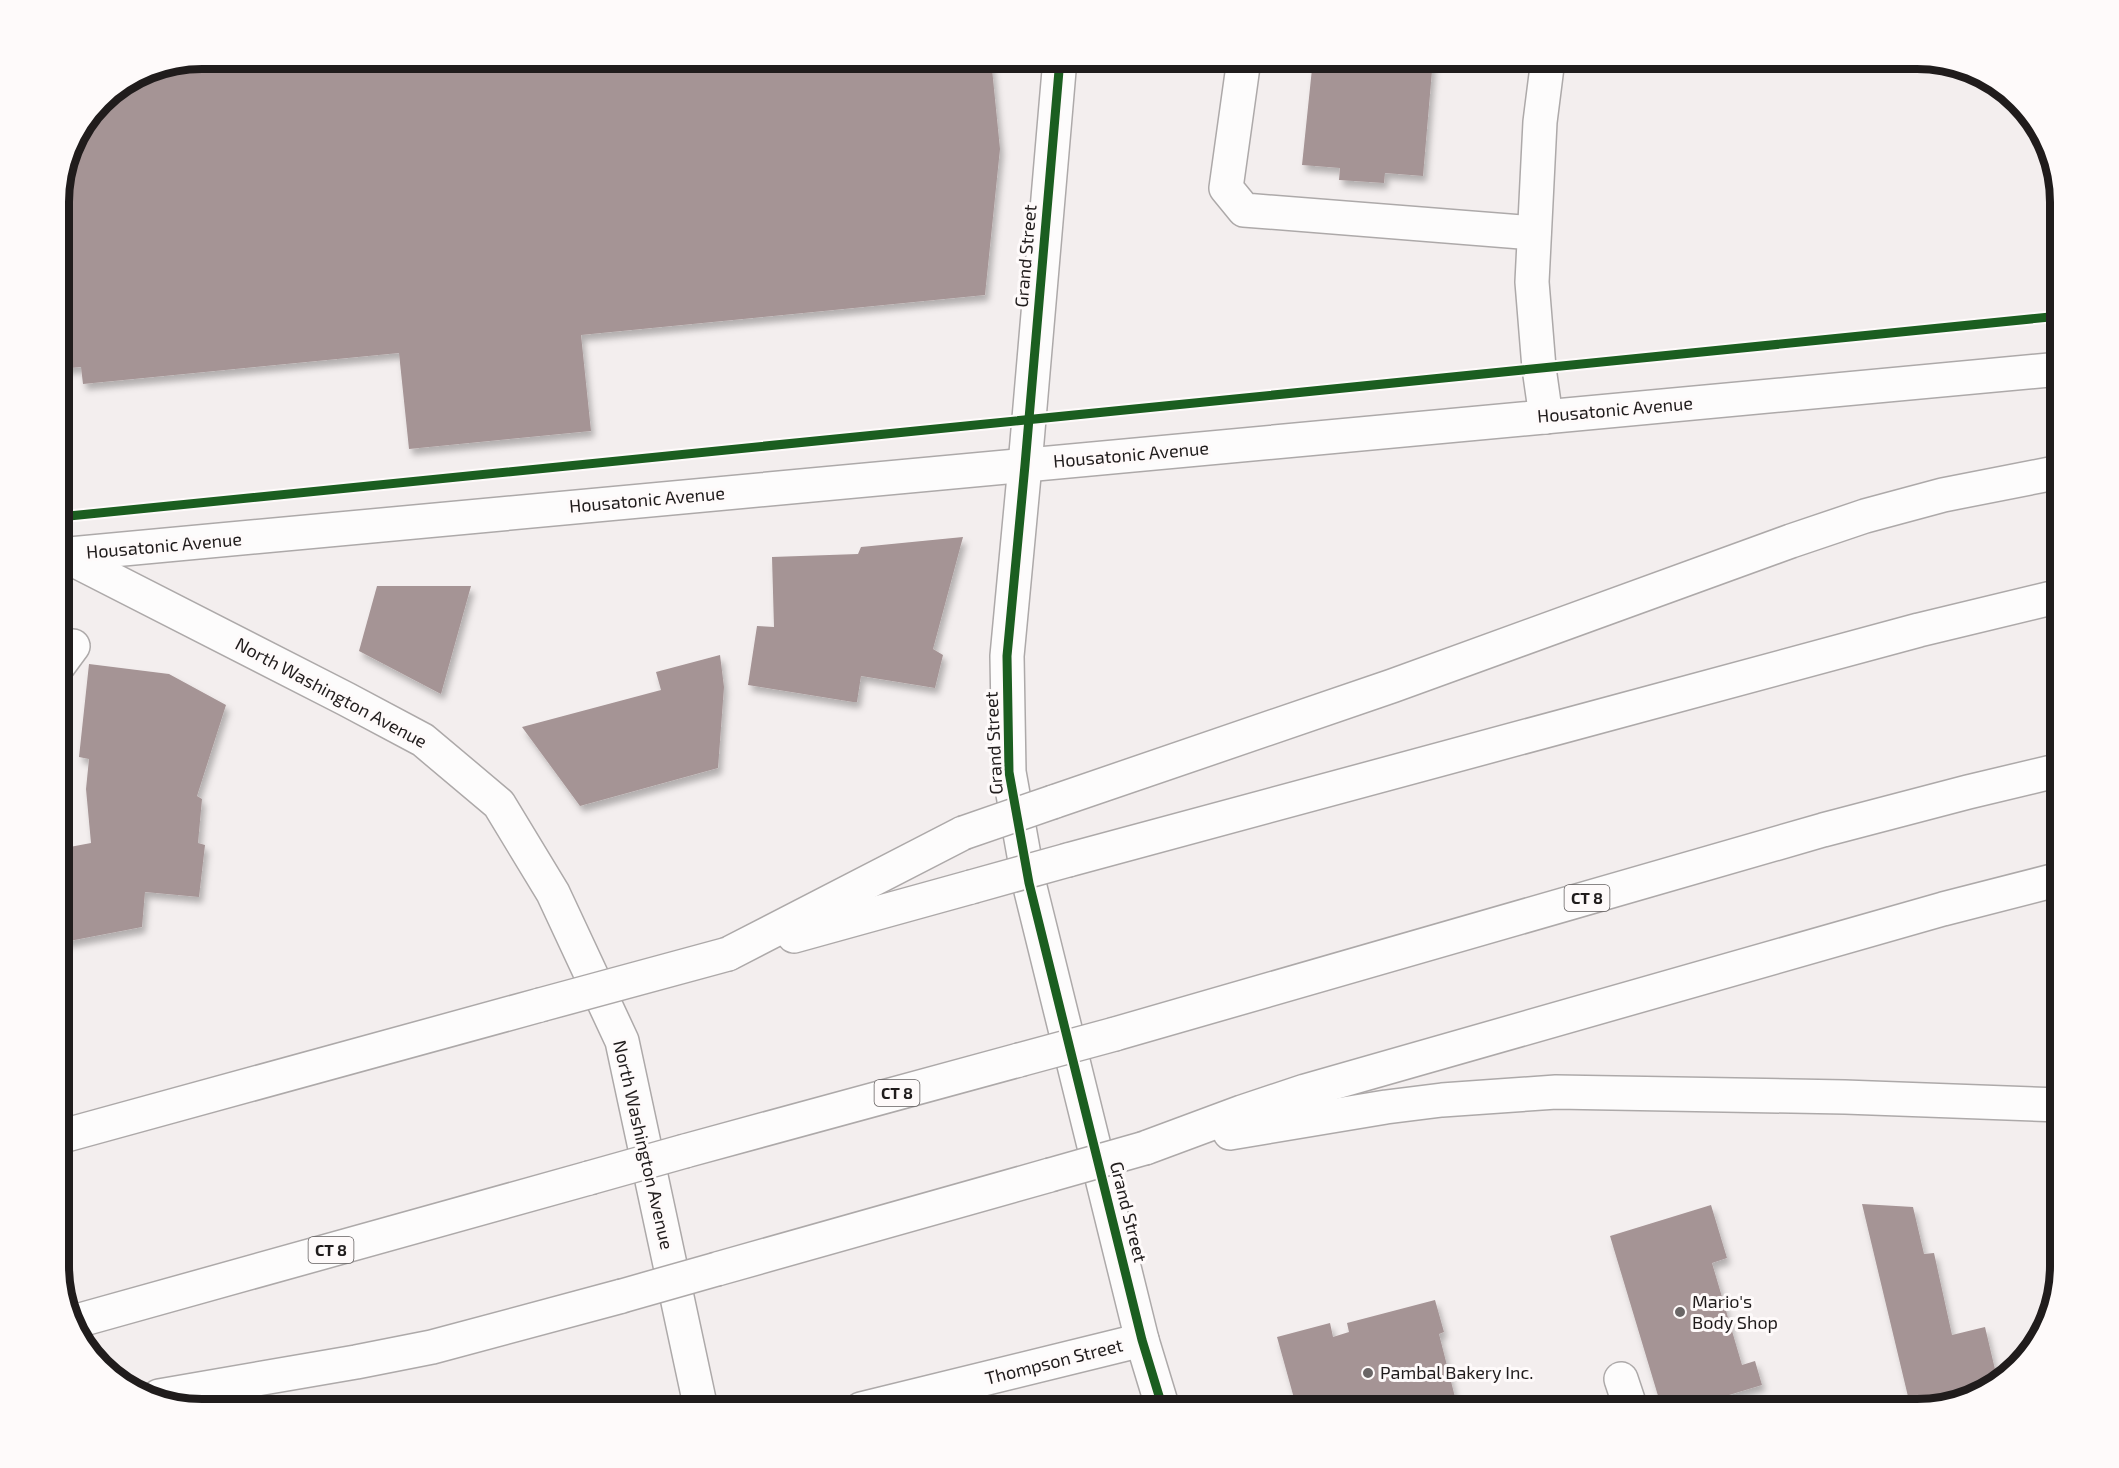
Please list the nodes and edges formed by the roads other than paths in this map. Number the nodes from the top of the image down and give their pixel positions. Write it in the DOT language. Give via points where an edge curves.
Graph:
graph roads {
  1 [pos="1059,69"];
  2 [pos="1242,69"];
  3 [pos="1547,69"];
  4 [pos="1534,233"];
  5 [pos="2050,370"];
  6 [pos="1546,417"];
  7 [pos="1025,465"];
  8 [pos="2050,474"];
  9 [pos="69,553"];
  10 [pos="69,558"];
  11 [pos="2050,599"];
  12 [pos="2050,773"];
  13 [pos="2050,882"];
  14 [pos="728,954"];
  15 [pos="2050,1105"];
  16 [pos="69,1134"];
  17 [pos="1145,1148"];
  18 [pos="81,1320"];
  19 [pos="1142,1340"];
  20 [pos="169,1394"];
  21 [pos="699,1399"];
  22 [pos="905,1399"];
  23 [pos="1159,1399"];
  1 -- 7 [label="main road, Grand Street"];
  2 -- 4 [label="main road" via="1226,188 1244,210"];
  3 -- 4 [label="main road"];
  4 -- 6 [label="main road" via="1532,282"];
  5 -- 6 [label="main road, Housatonic Avenue"];
  6 -- 7 [label="main road, Housatonic Avenue"];
  7 -- 9 [label="main road, Housatonic Avenue"];
  7 -- 19 [label="main road, Grand Street" via="1007,656 1009,772 1029,883"];
  8 -- 14 [label="main road, bridge" via="1943,495 1865,516 1392,687 963,833"];
  10 -- 21 [label="main road, North Washington Avenue" via="423,740 499,804 553,893 622,1041"];
  11 -- 14 [label="main road, bridge" via="1918,630"];
  12 -- 18 [label="main road, CT 8, bridge" via="1823,830 1115,1034"];
  13 -- 17 [label="main road" via="1305,1091"];
  14 -- 16 [label="main road, bridge"];
  15 -- 17 [label="main road" via="1610,1092 1501,1095 1386,1107"];
  17 -- 20 [label="main road, bridge" via="432,1347"];
  19 -- 22 [label="main road, Thompson Street"];
  19 -- 23 [label="main road, Grand Street"];
}
